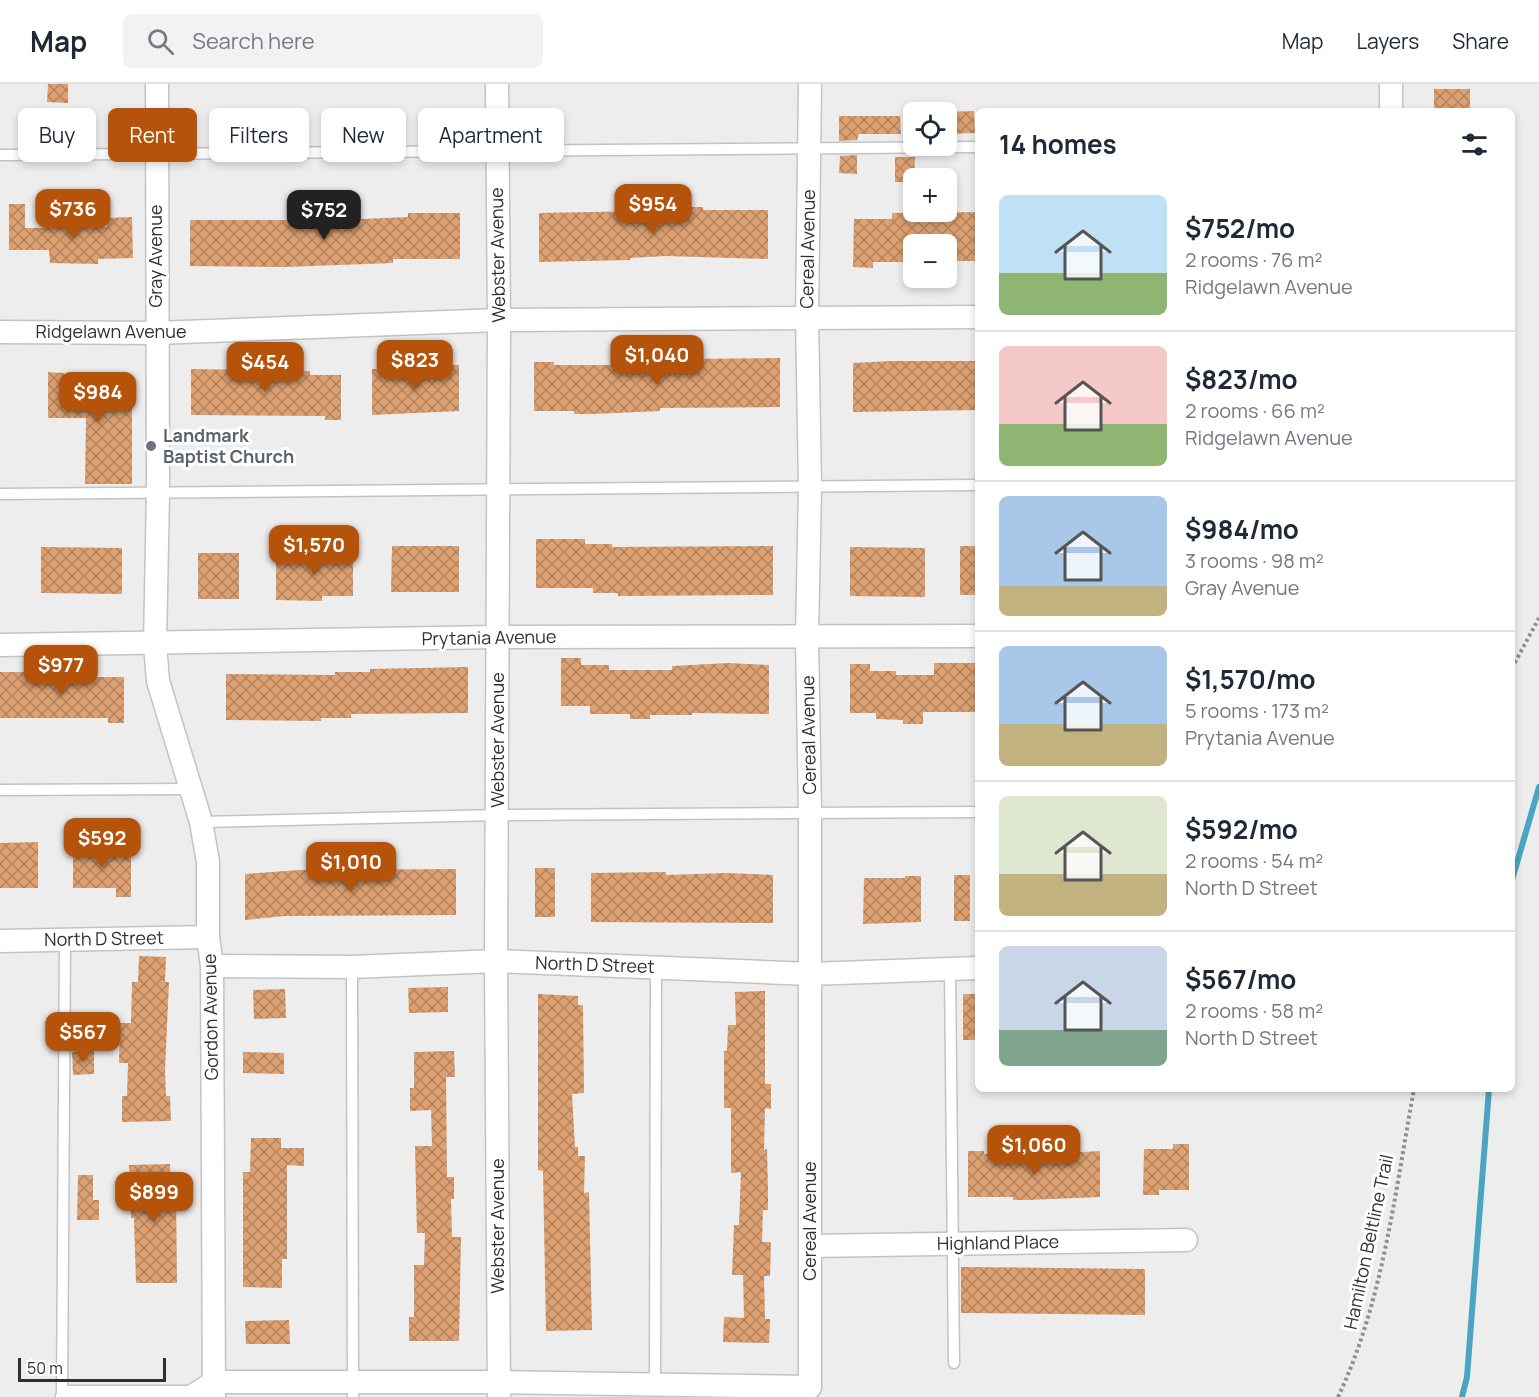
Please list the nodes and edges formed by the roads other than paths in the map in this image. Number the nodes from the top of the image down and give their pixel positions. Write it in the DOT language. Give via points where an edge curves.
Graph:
graph roads {
  1 [pos="157,84"];
  2 [pos="497,84"];
  3 [pos="810,84"];
  4 [pos="1391,84"];
  5 [pos="156,108"];
  6 [pos="497,108"];
  7 [pos="1391,108"];
  8 [pos="975,147"];
  9 [pos="809,148"];
  10 [pos="564,151"];
  11 [pos="418,153"];
  12 [pos="0,155"];
  13 [pos="108,155"];
  14 [pos="197,155"];
  15 [pos="155,162"];
  16 [pos="496,162"];
  17 [pos="807,317"];
  18 [pos="975,317"];
  19 [pos="500,320"];
  20 [pos="0,332"];
  21 [pos="156,333"];
  22 [pos="975,485"];
  23 [pos="810,487"];
  24 [pos="497,491"];
  25 [pos="158,493"];
  26 [pos="0,494"];
  27 [pos="807,636"];
  28 [pos="975,636"];
  29 [pos="499,637"];
  30 [pos="155,644"];
  31 [pos="0,645"];
  32 [pos="190,789"];
  33 [pos="0,790"];
  34 [pos="975,812"];
  35 [pos="810,814"];
  36 [pos="498,815"];
  37 [pos="201,822"];
  38 [pos="208,936"];
  39 [pos="0,941"];
  40 [pos="64,941"];
  41 [pos="496,961"];
  42 [pos="212,966"];
  43 [pos="352,968"];
  44 [pos="656,968"];
  45 [pos="975,968"];
  46 [pos="950,969"];
  47 [pos="810,974"];
  48 [pos="1186,1240"];
  49 [pos="951,1244"];
  50 [pos="810,1246"];
  51 [pos="954,1364"];
  52 [pos="499,1389"];
  53 [pos="651,1389"];
  54 [pos="214,1390"];
  55 [pos="353,1390"];
  56 [pos="62,1397"];
  57 [pos="67,1397"];
  1 -- 5 [label="street, Gray Avenue"];
  2 -- 6 [label="street, Webster Avenue"];
  3 -- 9 [label="street, Cereal Avenue"];
  4 -- 7 [label="street"];
  8 -- 9 [label="lane"];
  9 -- 10 [label="lane"];
  9 -- 17 [label="street, Cereal Avenue"];
  11 -- 14 [label="lane"];
  12 -- 13 [label="lane"];
  15 -- 21 [label="street, Gray Avenue"];
  16 -- 19 [label="street, Webster Avenue"];
  17 -- 18 [label="street, Ridgelawn Avenue"];
  17 -- 19 [label="street, Ridgelawn Avenue"];
  17 -- 23 [label="street, Cereal Avenue"];
  19 -- 21 [label="street, Ridgelawn Avenue"];
  19 -- 24 [label="street, Webster Avenue"];
  20 -- 21 [label="street, Ridgelawn Avenue"];
  21 -- 25 [label="street, Gray Avenue"];
  22 -- 23 [label="lane"];
  23 -- 24 [label="lane"];
  23 -- 27 [label="street, Cereal Avenue"];
  24 -- 25 [label="lane"];
  24 -- 29 [label="street, Webster Avenue"];
  25 -- 26 [label="lane"];
  25 -- 30 [label="street, Gray Avenue"];
  27 -- 28 [label="street, Prytania Avenue"];
  27 -- 29 [label="street, Prytania Avenue"];
  27 -- 35 [label="street, Cereal Avenue"];
  29 -- 30 [label="street, Prytania Avenue"];
  29 -- 36 [label="street, Webster Avenue"];
  30 -- 31 [label="street, Prytania Avenue"];
  30 -- 32 [label="street, Gordon Avenue" via="158,681"];
  32 -- 33 [label="lane"];
  32 -- 37 [label="street, Gordon Avenue"];
  34 -- 35 [label="lane"];
  35 -- 36 [label="lane"];
  35 -- 47 [label="street, Cereal Avenue"];
  36 -- 37 [label="lane"];
  36 -- 41 [label="street, Webster Avenue"];
  37 -- 38 [label="street, Gordon Avenue" via="208,862"];
  38 -- 40 [label="street, North D Street"];
  38 -- 42 [label="street, Gordon Avenue"];
  39 -- 40 [label="street, North D Street"];
  40 -- 56 [label="lane"];
  41 -- 43 [label="street, North D Street"];
  41 -- 44 [label="street, North D Street"];
  41 -- 52 [label="street, Webster Avenue"];
  42 -- 43 [label="street, North D Street"];
  42 -- 54 [label="street, Gordon Avenue"];
  43 -- 55 [label="lane"];
  44 -- 47 [label="street, North D Street"];
  44 -- 53 [label="lane"];
  45 -- 46 [label="street, North D Street"];
  46 -- 47 [label="street, North D Street"];
  46 -- 49 [label="lane"];
  47 -- 50 [label="street, Cereal Avenue"];
  48 -- 49 [label="street, Highland Place"];
  49 -- 50 [label="street, Highland Place"];
  49 -- 51 [label="lane"];
  50 -- 53 [label="street, Cereal Avenue" via="810,1387"];
  52 -- 53 [label="street"];
  52 -- 55 [label="street"];
  54 -- 55 [label="street"];
  54 -- 57 [label="street" via="191,1397"];
}
